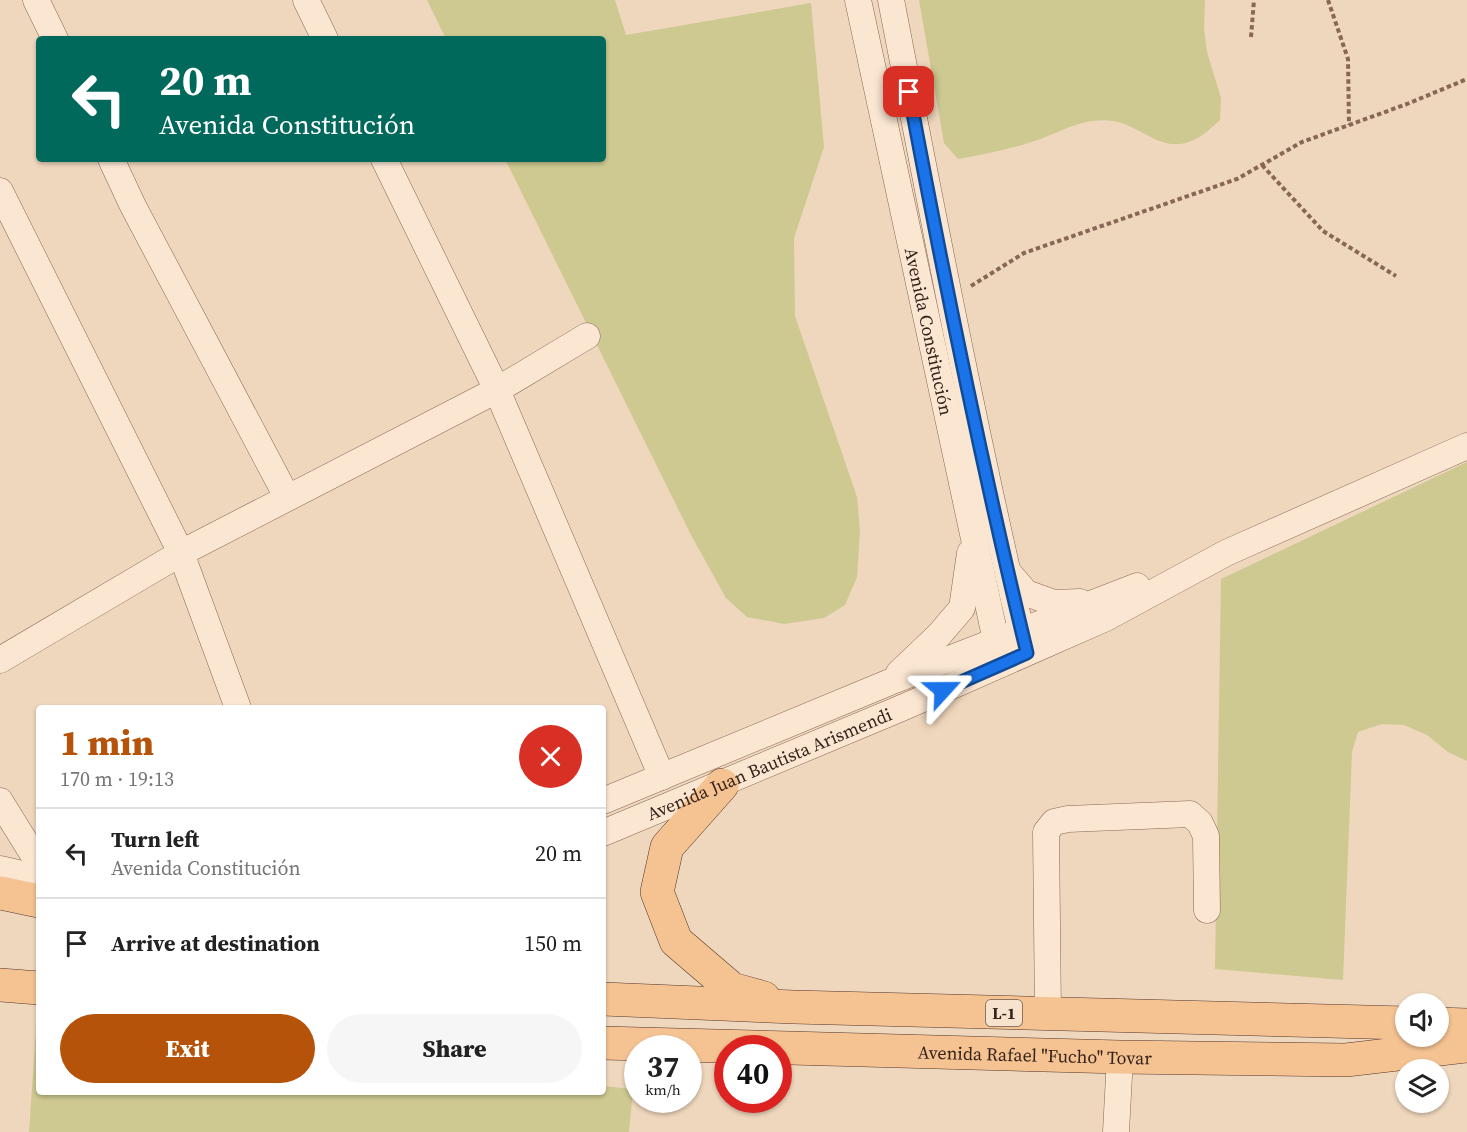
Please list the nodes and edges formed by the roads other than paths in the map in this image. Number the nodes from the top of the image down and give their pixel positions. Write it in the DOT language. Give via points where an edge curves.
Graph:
graph roads {
  1 [pos="36,0"];
  2 [pos="306,0"];
  3 [pos="858,0"];
  4 [pos="891,0"];
  5 [pos="54,36"];
  6 [pos="324,36"];
  7 [pos="112,162"];
  8 [pos="385,162"];
  9 [pos="0,191"];
  10 [pos="587,336"];
  11 [pos="497,390"];
  12 [pos="1467,446"];
  13 [pos="287,497"];
  14 [pos="971,531"];
  15 [pos="181,553"];
  16 [pos="1226,553"];
  17 [pos="1006,568"];
  18 [pos="1098,600"];
  19 [pos="1024,641"];
  20 [pos="999,652"];
  21 [pos="0,660"];
  22 [pos="890,682"];
  23 [pos="237,705"];
  24 [pos="662,777"];
  25 [pos="722,785"];
  26 [pos="606,800"];
  27 [pos="0,801"];
  28 [pos="606,832"];
  29 [pos="36,859"];
  30 [pos="0,870"];
  31 [pos="36,877"];
  32 [pos="0,893"];
  33 [pos="36,900"];
  34 [pos="1207,910"];
  35 [pos="0,985"];
  36 [pos="36,988"];
  37 [pos="606,999"];
  38 [pos="794,1006"];
  39 [pos="1048,1014"];
  40 [pos="1395,1023"];
  41 [pos="1449,1024"];
  42 [pos="1467,1025"];
  43 [pos="606,1043"];
  44 [pos="1467,1047"];
  45 [pos="1120,1057"];
  46 [pos="1116,1132"];
  1 -- 5 [label="street"];
  2 -- 6 [label="street"];
  3 -- 14 [label="street, Avenida Constitución"];
  4 -- 17 [label="street, Avenida Constitución"];
  7 -- 13 [label="street"];
  8 -- 11 [label="street"];
  9 -- 15 [label="street"];
  10 -- 11 [label="street"];
  11 -- 13 [label="street"];
  11 -- 24 [label="street"];
  12 -- 16 [label="street, Avenida Juan Bautista Arismendi"];
  13 -- 15 [label="street"];
  14 -- 20 [label="street, Avenida Constitución"];
  14 -- 22 [label="street" via="962,608"];
  15 -- 21 [label="street"];
  15 -- 23 [label="street"];
  16 -- 18 [label="street, Avenida Juan Bautista Arismendi"];
  16 -- 19 [label="street, Avenida Juan Bautista Arismendi" via="1106,618"];
  17 -- 18 [label="street" via="1026,593 1054,603"];
  17 -- 19 [label="street, Avenida Constitución"];
  18 -- 19 [label="street, Avenida Juan Bautista Arismendi"];
  19 -- 20 [label="street, Avenida Juan Bautista Arismendi"];
  20 -- 22 [label="street, Avenida Juan Bautista Arismendi"];
  20 -- 25 [label="street, Avenida Juan Bautista Arismendi"];
  22 -- 24 [label="street, Avenida Juan Bautista Arismendi"];
  24 -- 26 [label="street, Avenida Juan Bautista Arismendi"];
  25 -- 28 [label="street, Avenida Juan Bautista Arismendi"];
  25 -- 38 [label="main road" via="667,847 657,892 676,941 732,989"];
  27 -- 29 [label="street"];
  30 -- 31 [label="street"];
  32 -- 33 [label="main road"];
  34 -- 39 [label="street" via="1206,836 1190,814 1054,822 1046,832"];
  35 -- 36 [label="main road"];
  37 -- 38 [label="main road, L-1"];
  38 -- 39 [label="main road, L-1"];
  39 -- 40 [label="main road, L-1"];
  41 -- 42 [label="main road"];
  43 -- 45 [label="main road, Avenida Rafael \"Fucho\" Tovar"];
  44 -- 45 [label="main road, Avenida Rafael \"Fucho\" Tovar" via="1346,1060"];
  45 -- 46 [label="street"];
}
